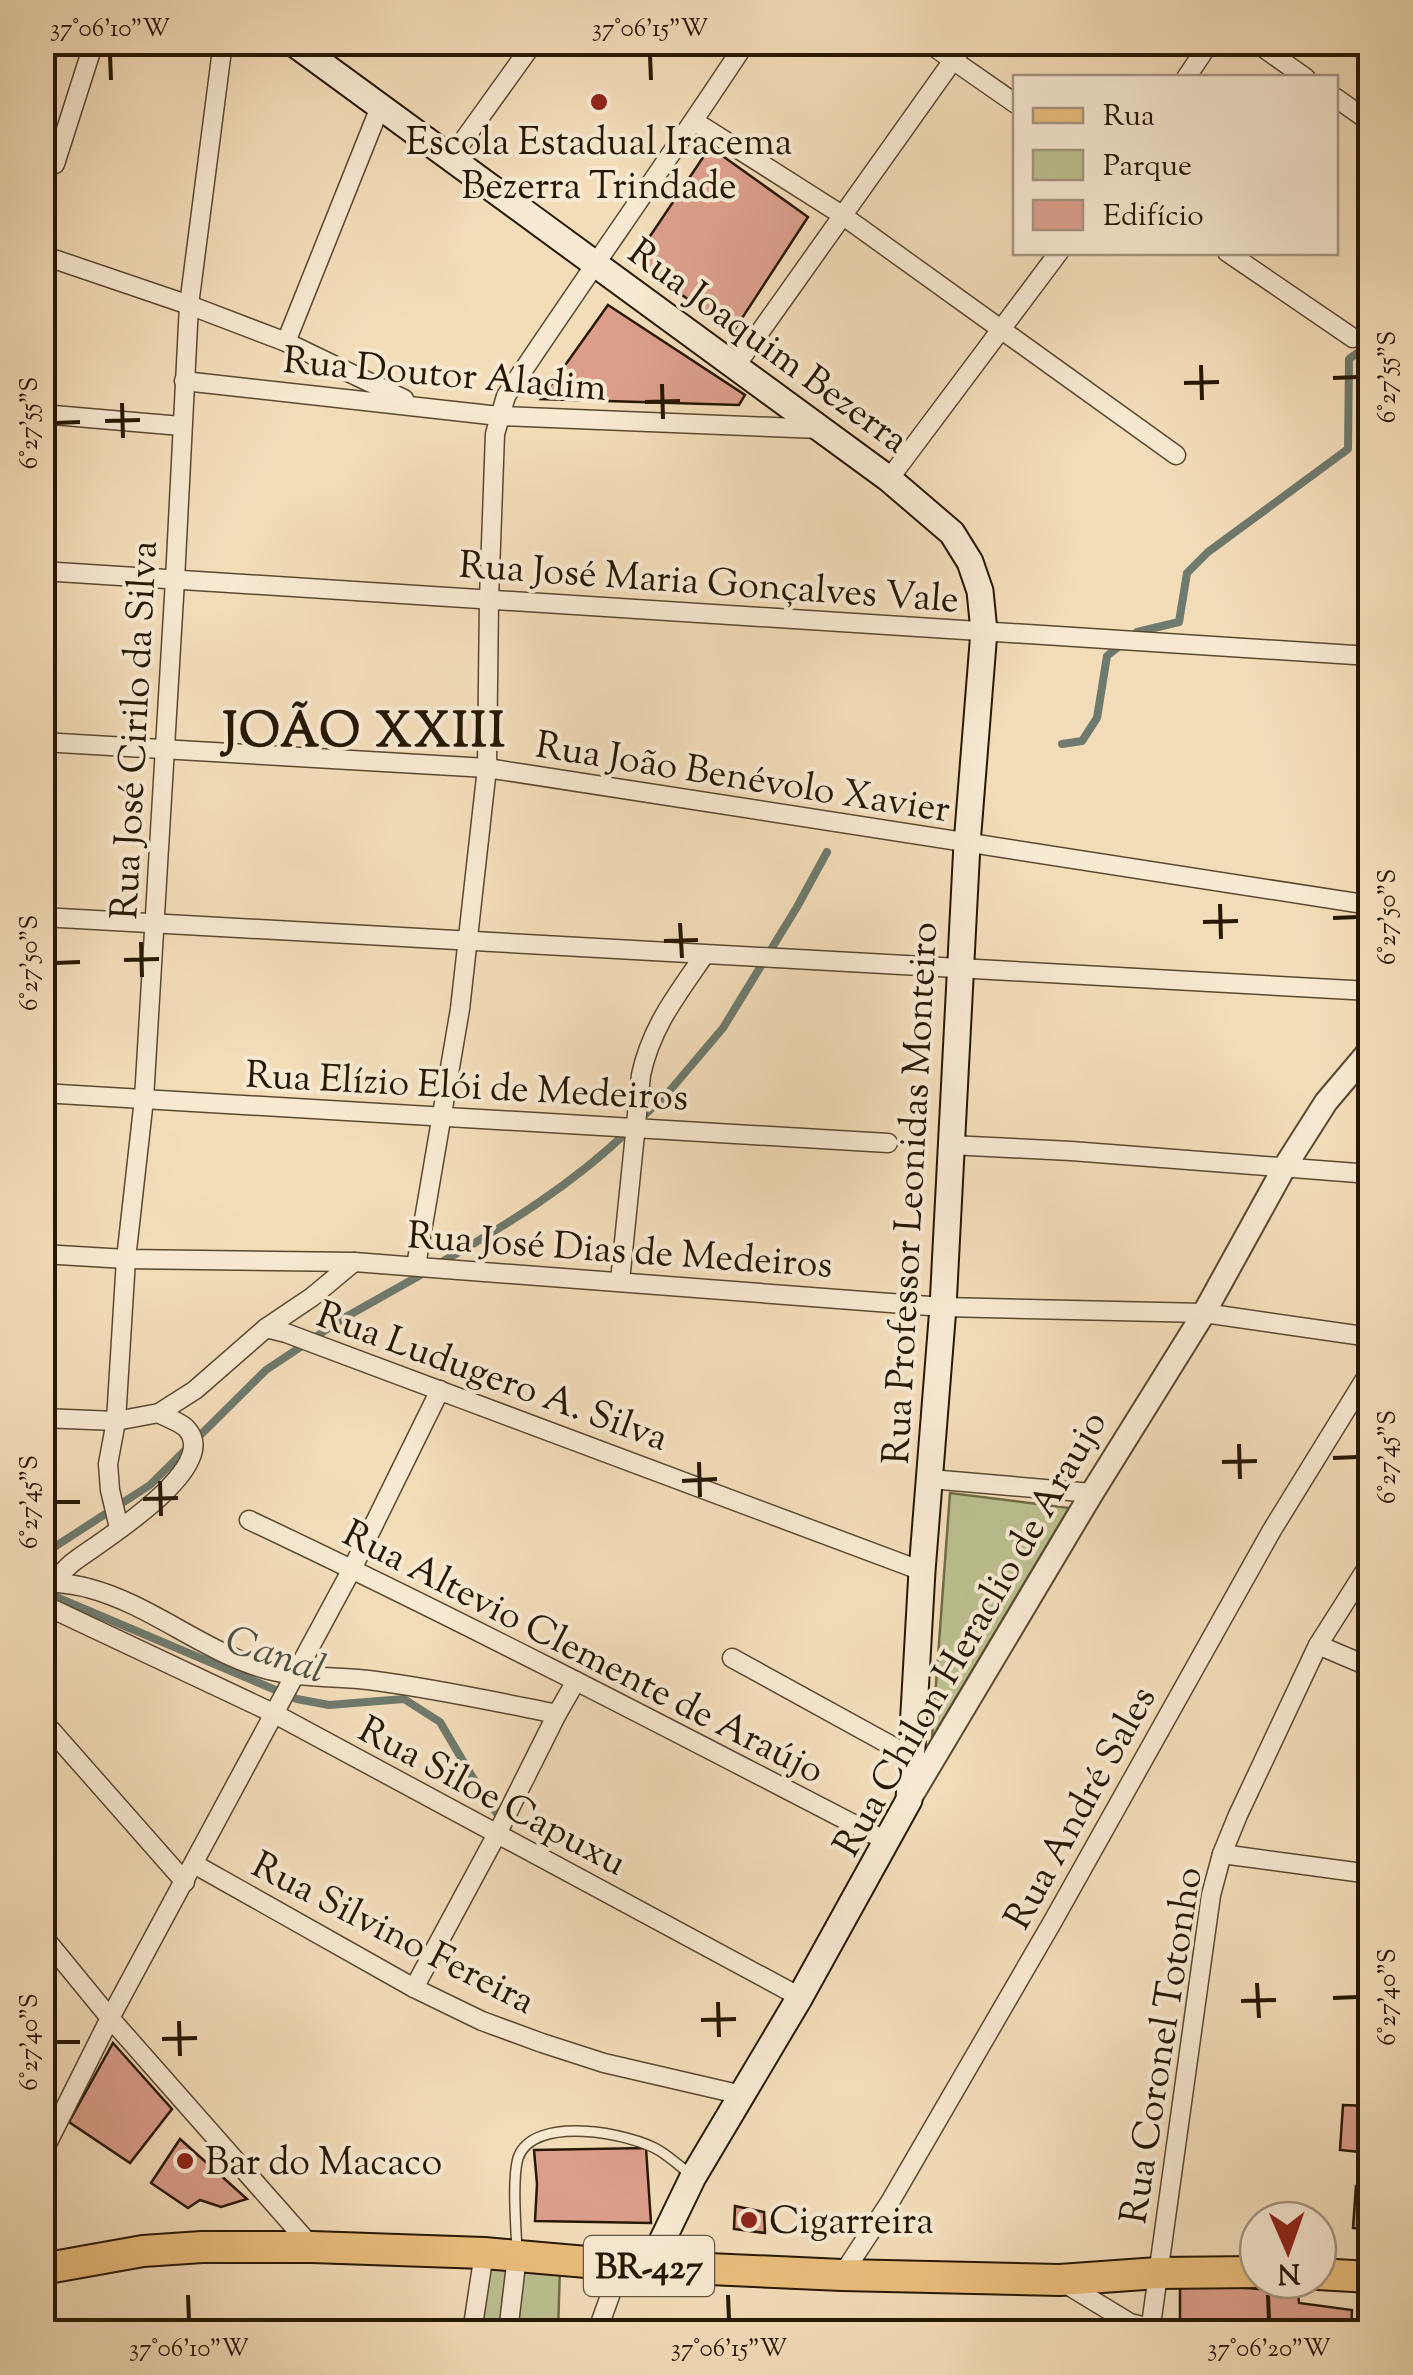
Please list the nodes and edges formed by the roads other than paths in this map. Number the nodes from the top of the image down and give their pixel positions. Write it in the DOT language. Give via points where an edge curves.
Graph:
graph roads {
  1 [pos="94,42"];
  2 [pos="223,42"];
  3 [pos="292,42"];
  4 [pos="534,42"];
  5 [pos="746,42"];
  6 [pos="927,42"];
  7 [pos="966,42"];
  8 [pos="1210,42"];
  9 [pos="1255,42"];
  10 [pos="954,60"];
  11 [pos="1188,75"];
  12 [pos="1302,75"];
  13 [pos="1338,99"];
  14 [pos="1013,102"];
  15 [pos="380,108"];
  16 [pos="694,121"];
  17 [pos="1370,122"];
  18 [pos="450,159"];
  19 [pos="55,164"];
  20 [pos="842,215"];
  21 [pos="42,255"];
  22 [pos="1057,255"];
  23 [pos="1231,255"];
  24 [pos="594,263"];
  25 [pos="189,305"];
  26 [pos="1001,330"];
  27 [pos="1353,338"];
  28 [pos="286,342"];
  29 [pos="735,367"];
  30 [pos="184,381"];
  31 [pos="418,406"];
  32 [pos="42,414"];
  33 [pos="499,416"];
  34 [pos="181,426"];
  35 [pos="821,429"];
  36 [pos="1176,455"];
  37 [pos="889,479"];
  38 [pos="42,571"];
  39 [pos="175,580"];
  40 [pos="980,591"];
  41 [pos="489,599"];
  42 [pos="984,631"];
  43 [pos="1370,656"];
  44 [pos="42,742"];
  45 [pos="163,750"];
  46 [pos="487,768"];
  47 [pos="967,844"];
  48 [pos="1370,905"];
  49 [pos="42,918"];
  50 [pos="154,924"];
  51 [pos="468,941"];
  52 [pos="703,957"];
  53 [pos="962,971"];
  54 [pos="1370,991"];
  55 [pos="1370,1050"];
  56 [pos="42,1092"];
  57 [pos="144,1098"];
  58 [pos="440,1116"];
  59 [pos="638,1127"];
  60 [pos="888,1142"];
  61 [pos="950,1145"];
  62 [pos="1284,1168"];
  63 [pos="1370,1174"];
  64 [pos="42,1254"];
  65 [pos="126,1258"];
  66 [pos="354,1262"];
  67 [pos="416,1266"];
  68 [pos="620,1280"];
  69 [pos="943,1307"];
  70 [pos="1204,1314"];
  71 [pos="266,1328"];
  72 [pos="1370,1336"];
  73 [pos="1370,1371"];
  74 [pos="440,1390"];
  75 [pos="159,1413"];
  76 [pos="42,1418"];
  77 [pos="116,1422"];
  78 [pos="930,1479"];
  79 [pos="1092,1493"];
  80 [pos="249,1520"];
  81 [pos="119,1528"];
  82 [pos="1370,1563"];
  83 [pos="352,1569"];
  84 [pos="922,1571"];
  85 [pos="48,1582"];
  86 [pos="42,1604"];
  87 [pos="1318,1645"];
  88 [pos="732,1658"];
  89 [pos="1370,1667"];
  90 [pos="293,1674"];
  91 [pos="576,1681"];
  92 [pos="272,1714"];
  93 [pos="557,1714"];
  94 [pos="52,1730"];
  95 [pos="912,1757"];
  96 [pos="910,1800"];
  97 [pos="497,1834"];
  98 [pos="888,1842"];
  99 [pos="1222,1854"];
  100 [pos="194,1864"];
  101 [pos="1370,1874"];
  102 [pos="185,1882"];
  103 [pos="42,1935"];
  104 [pos="414,1988"];
  105 [pos="800,1998"];
  106 [pos="110,2018"];
  107 [pos="742,2096"];
  108 [pos="49,2122"];
  109 [pos="42,2154"];
  110 [pos="693,2177"];
  111 [pos="312,2247"];
  112 [pos="484,2254"];
  113 [pos="517,2256"];
  114 [pos="636,2265"];
  115 [pos="42,2269"];
  116 [pos="1238,2272"];
  117 [pos="1158,2273"];
  118 [pos="842,2275"];
  119 [pos="1338,2275"];
  120 [pos="1370,2277"];
  121 [pos="1060,2280"];
  122 [pos="1156,2331"];
  123 [pos="472,2332"];
  124 [pos="508,2332"];
  125 [pos="597,2332"];
  1 -- 19 [label="street"];
  2 -- 25 [label="street, Rua José Cirilo da Silva"];
  3 -- 15 [label="main road, Rua Joaquim Bezerra"];
  4 -- 18 [label="street"];
  5 -- 16 [label="street"];
  6 -- 10 [label="street"];
  7 -- 10 [label="street"];
  8 -- 11 [label="street"];
  9 -- 12 [label="street"];
  10 -- 14 [label="street"];
  10 -- 20 [label="street"];
  13 -- 17 [label="street"];
  15 -- 18 [label="main road, Rua Joaquim Bezerra"];
  15 -- 28 [label="street"];
  16 -- 20 [label="street"];
  16 -- 24 [label="street"];
  18 -- 24 [label="main road, Rua Joaquim Bezerra"];
  20 -- 26 [label="street"];
  20 -- 29 [label="street"];
  21 -- 25 [label="street"];
  22 -- 26 [label="street"];
  23 -- 27 [label="street"];
  24 -- 29 [label="main road, Rua Joaquim Bezerra"];
  24 -- 33 [label="street"];
  25 -- 28 [label="street"];
  25 -- 30 [label="street, Rua José Cirilo da Silva"];
  26 -- 36 [label="street"];
  26 -- 37 [label="street"];
  28 -- 31 [label="street"];
  29 -- 35 [label="main road, Rua Joaquim Bezerra"];
  30 -- 31 [label="street, Rua Doutor Aladim"];
  30 -- 34 [label="street, Rua José Cirilo da Silva"];
  31 -- 33 [label="street, Rua Doutor Aladim"];
  32 -- 34 [label="street"];
  33 -- 35 [label="street, Rua Doutor Aladim"];
  33 -- 41 [label="street"];
  34 -- 39 [label="street, Rua José Cirilo da Silva"];
  35 -- 37 [label="main road, Rua Joaquim Bezerra"];
  37 -- 40 [label="main road, Rua Joaquim Bezerra" via="952,533"];
  38 -- 39 [label="street, Rua José Maria Gonçalves Vale"];
  39 -- 41 [label="street, Rua José Maria Gonçalves Vale"];
  39 -- 45 [label="street, Rua José Cirilo da Silva"];
  40 -- 42 [label="main road, Rua Professor Leonidas Monteiro"];
  41 -- 42 [label="street, Rua José Maria Gonçalves Vale"];
  41 -- 46 [label="street"];
  42 -- 43 [label="street, Rua José Maria Gonçalves Vale"];
  42 -- 47 [label="main road, Rua Professor Leonidas Monteiro"];
  44 -- 45 [label="street, Rua João Benévolo Xavier"];
  45 -- 46 [label="street, Rua João Benévolo Xavier"];
  45 -- 50 [label="street, Rua José Cirilo da Silva"];
  46 -- 47 [label="street, Rua João Benévolo Xavier"];
  46 -- 51 [label="street"];
  47 -- 48 [label="street, Rua João Benévolo Xavier"];
  47 -- 53 [label="main road, Rua Professor Leonidas Monteiro"];
  49 -- 50 [label="street"];
  50 -- 51 [label="street"];
  50 -- 57 [label="street, Rua José Cirilo da Silva"];
  51 -- 52 [label="street"];
  51 -- 58 [label="street"];
  52 -- 53 [label="street"];
  52 -- 59 [label="street" via="646,1050"];
  53 -- 54 [label="street"];
  53 -- 61 [label="main road, Rua Professor Leonidas Monteiro"];
  55 -- 62 [label="street, Rua Chilon Heraclio de Araujo"];
  56 -- 57 [label="street, Rua Elízio Elói de Medeiros"];
  57 -- 58 [label="street, Rua Elízio Elói de Medeiros"];
  57 -- 65 [label="street, Rua José Cirilo da Silva"];
  58 -- 59 [label="street, Rua Elízio Elói de Medeiros"];
  58 -- 67 [label="street"];
  59 -- 60 [label="street, Rua Elízio Elói de Medeiros"];
  59 -- 68 [label="street"];
  61 -- 62 [label="street"];
  61 -- 69 [label="main road, Rua Professor Leonidas Monteiro"];
  62 -- 63 [label="street"];
  62 -- 70 [label="street, Rua Chilon Heraclio de Araujo"];
  64 -- 65 [label="street, Rua José Dias de Medeiros"];
  65 -- 66 [label="street, Rua José Dias de Medeiros"];
  65 -- 77 [label="street, Rua José Cirilo da Silva"];
  66 -- 67 [label="street, Rua José Dias de Medeiros"];
  66 -- 71 [label="street"];
  67 -- 68 [label="street, Rua José Dias de Medeiros"];
  68 -- 69 [label="street, Rua José Dias de Medeiros"];
  69 -- 70 [label="street, Rua José Dias de Medeiros"];
  69 -- 78 [label="main road, Rua Professor Leonidas Monteiro"];
  70 -- 72 [label="street, Rua José Dias de Medeiros"];
  70 -- 79 [label="street, Rua Chilon Heraclio de Araujo"];
  71 -- 74 [label="street, Rua Ludugero A. Silva"];
  71 -- 75 [label="street"];
  73 -- 118 [label="street, Rua André Sales"];
  74 -- 83 [label="street"];
  74 -- 84 [label="street, Rua Ludugero A. Silva"];
  75 -- 77 [label="street"];
  75 -- 81 [label="street" via="187,1429 190,1459 164,1494"];
  76 -- 77 [label="street"];
  77 -- 81 [label="street, Rua José Cirilo da Silva" via="108,1464"];
  78 -- 79 [label="street"];
  78 -- 84 [label="main road, Rua Professor Leonidas Monteiro"];
  79 -- 96 [label="street, Rua Chilon Heraclio de Araujo"];
  80 -- 83 [label="street, Rua Altevio Clemente de Araújo"];
  81 -- 85 [label="street"];
  82 -- 87 [label="street, Rua Coronel Totonho"];
  83 -- 90 [label="street"];
  83 -- 91 [label="street, Rua Altevio Clemente de Araújo"];
  84 -- 95 [label="main road, Rua Professor Leonidas Monteiro"];
  85 -- 90 [label="street" via="120,1599 237,1659"];
  86 -- 92 [label="street, Rua Siloe Capuxu"];
  87 -- 89 [label="street"];
  87 -- 99 [label="street, Rua Coronel Totonho"];
  88 -- 95 [label="street"];
  90 -- 92 [label="street"];
  90 -- 93 [label="street" via="423,1687"];
  91 -- 93 [label="street"];
  91 -- 98 [label="street, Rua Altevio Clemente de Araújo"];
  92 -- 97 [label="street, Rua Siloe Capuxu"];
  92 -- 100 [label="street"];
  93 -- 97 [label="street"];
  94 -- 102 [label="street"];
  95 -- 96 [label="main road, Rua Professor Leonidas Monteiro"];
  96 -- 98 [label="main road, Rua Chilon Heraclio de Araujo"];
  97 -- 104 [label="street"];
  97 -- 105 [label="street, Rua Siloe Capuxu"];
  98 -- 105 [label="main road, Rua Chilon Heraclio de Araujo"];
  99 -- 101 [label="street"];
  99 -- 117 [label="street, Rua Coronel Totonho"];
  100 -- 102 [label="street"];
  100 -- 104 [label="street, Rua Silvino Fereira"];
  102 -- 106 [label="street"];
  103 -- 106 [label="street"];
  104 -- 107 [label="street, Rua Silvino Fereira" via="542,2044"];
  105 -- 107 [label="main road, Rua Chilon Heraclio de Araujo"];
  106 -- 108 [label="street"];
  106 -- 111 [label="street"];
  107 -- 110 [label="main road, Rua Chilon Heraclio de Araujo"];
  108 -- 109 [label="street"];
  110 -- 113 [label="lane" via="659,2150 625,2136 544,2133 527,2142 518,2158"];
  110 -- 114 [label="main road, Rua Chilon Heraclio de Araujo"];
  111 -- 112 [label="main road, BR-427"];
  111 -- 115 [label="main road, BR-427" via="143,2250"];
  112 -- 113 [label="main road, BR-427"];
  112 -- 123 [label="street"];
  113 -- 114 [label="main road, BR-427"];
  113 -- 124 [label="street"];
  114 -- 118 [label="main road, BR-427"];
  114 -- 125 [label="street"];
  116 -- 117 [label="main road, BR-427"];
  117 -- 121 [label="main road, BR-427"];
  117 -- 122 [label="street, Rua Coronel Totonho"];
  118 -- 121 [label="main road, BR-427"];
  119 -- 120 [label="main road"];
  121 -- 122 [label="street"];
}
